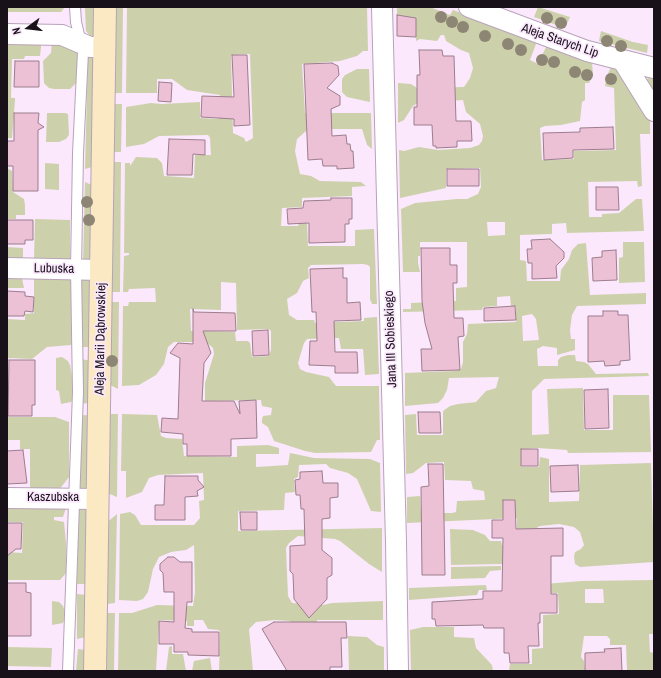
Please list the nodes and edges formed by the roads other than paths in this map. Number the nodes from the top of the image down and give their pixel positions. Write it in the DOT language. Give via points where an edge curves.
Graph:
graph roads {
  1 [pos="75,7"];
  2 [pos="105,7"];
  3 [pos="382,7"];
  4 [pos="469,7"];
  5 [pos="7,34"];
  6 [pos="82,44"];
  7 [pos="104,47"];
  8 [pos="623,61"];
  9 [pos="654,68"];
  10 [pos="654,112"];
  11 [pos="7,268"];
  12 [pos="76,269"];
  13 [pos="102,270"];
  14 [pos="7,498"];
  15 [pos="74,498"];
  16 [pos="98,499"];
  17 [pos="68,671"];
  18 [pos="95,671"];
  19 [pos="398,671"];
  1 -- 6 [label="lane"];
  2 -- 7 [label="street, Aleja Marii Dąbrowskiej"];
  3 -- 19 [label="street, Jana III Sobieskiego"];
  4 -- 8 [label="street, Aleja Starych Lip" via="563,43"];
  5 -- 6 [label="street" via="62,35"];
  6 -- 7 [label="street"];
  6 -- 12 [label="lane"];
  7 -- 13 [label="street, Aleja Marii Dąbrowskiej"];
  8 -- 9 [label="street, Aleja Starych Lip"];
  8 -- 10 [label="street"];
  11 -- 12 [label="street, Lubuska"];
  12 -- 13 [label="street, Lubuska"];
  12 -- 15 [label="lane" via="78,369"];
  13 -- 16 [label="street, Aleja Marii Dąbrowskiej"];
  14 -- 15 [label="street, Kaszubska"];
  15 -- 16 [label="street, Kaszubska"];
  15 -- 17 [label="lane"];
  16 -- 18 [label="street, Aleja Marii Dąbrowskiej"];
}
